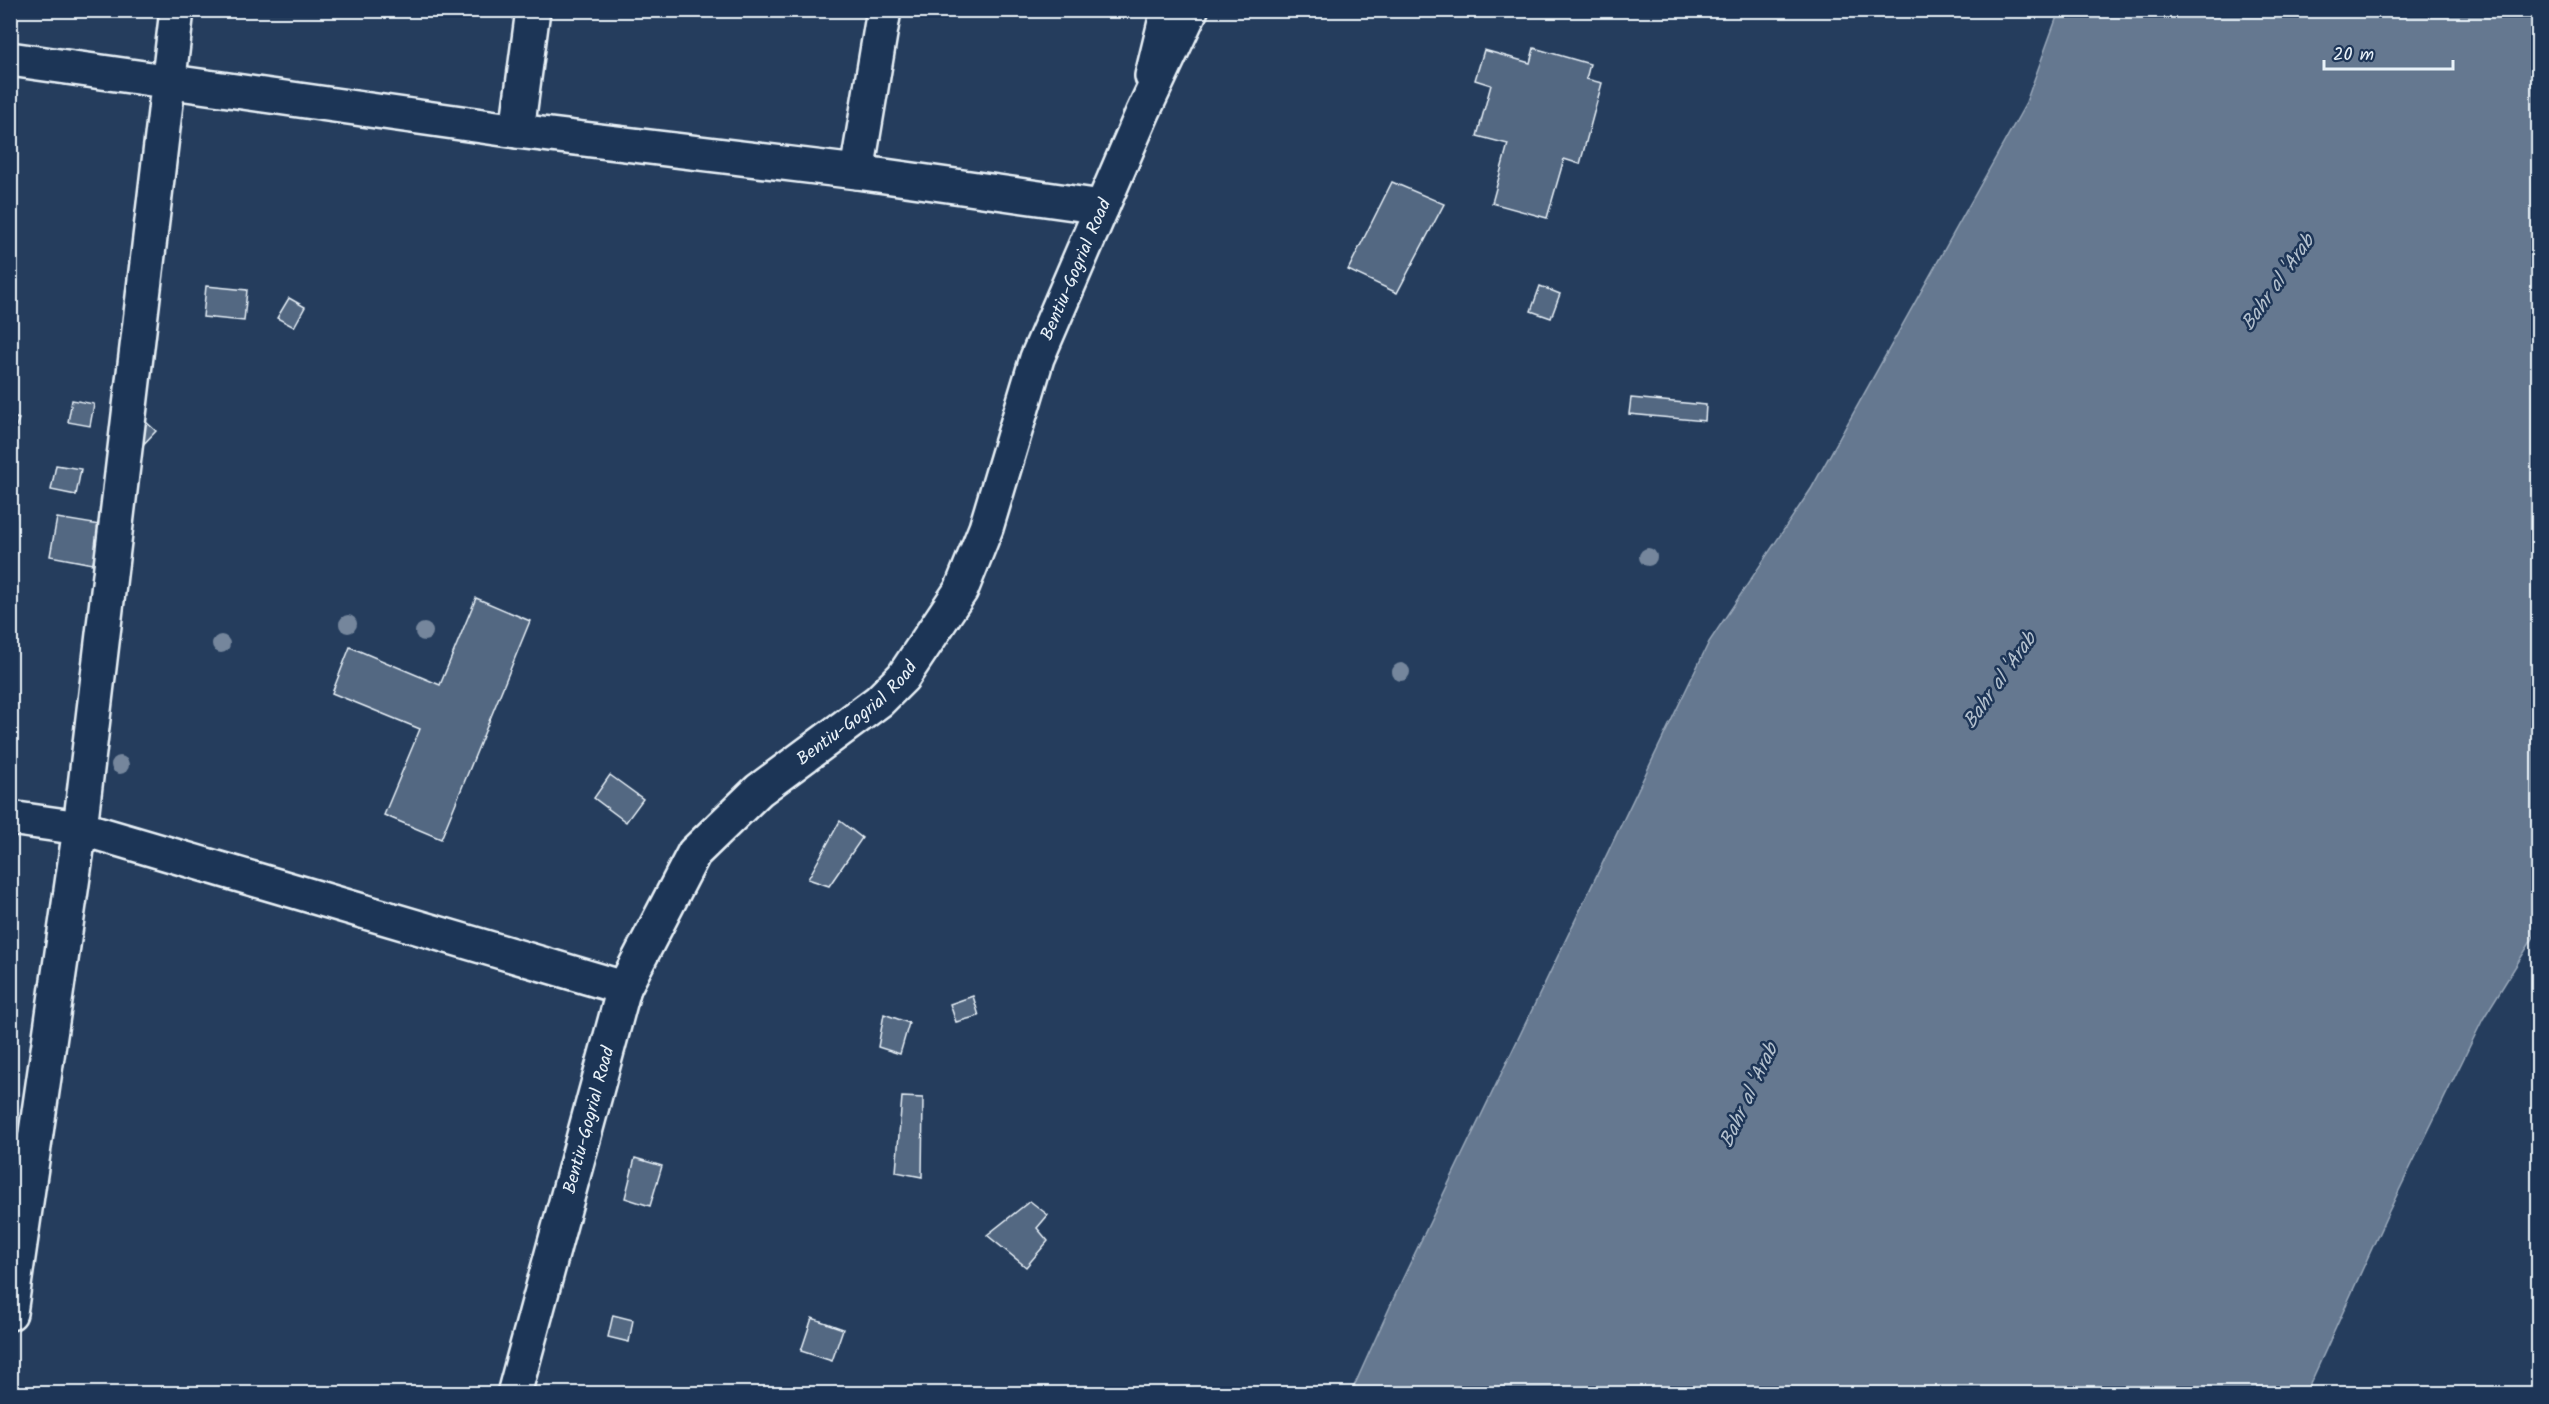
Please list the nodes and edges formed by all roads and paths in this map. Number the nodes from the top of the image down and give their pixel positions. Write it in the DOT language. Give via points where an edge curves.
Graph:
graph roads {
  1 [pos="177,10"];
  2 [pos="533,10"];
  3 [pos="884,10"];
  4 [pos="1168,10"];
  5 [pos="1191,10"];
  6 [pos="10,59"];
  7 [pos="168,81"];
  8 [pos="1143,111"];
  9 [pos="517,131"];
  10 [pos="857,172"];
  11 [pos="1102,207"];
  12 [pos="10,818"];
  13 [pos="80,828"];
  14 [pos="624,988"];
  15 [pos="10,1313"];
  16 [pos="514,1394"];
  1 -- 7 [label="street"];
  2 -- 9 [label="street"];
  3 -- 10 [label="street"];
  4 -- 8 [label="street"];
  5 -- 8 [label="street, Bentiu-Gogrial Road"];
  6 -- 7 [label="street"];
  7 -- 9 [label="street"];
  7 -- 13 [label="street"];
  8 -- 11 [label="street, Bentiu-Gogrial Road"];
  9 -- 10 [label="street"];
  10 -- 11 [label="street"];
  11 -- 14 [label="street, Bentiu-Gogrial Road" via="1037,358 986,528 961,590 903,676 879,701 759,790 694,853"];
  12 -- 13 [label="street"];
  13 -- 14 [label="street"];
  13 -- 15 [label="street"];
  14 -- 16 [label="street, Bentiu-Gogrial Road"];
}
